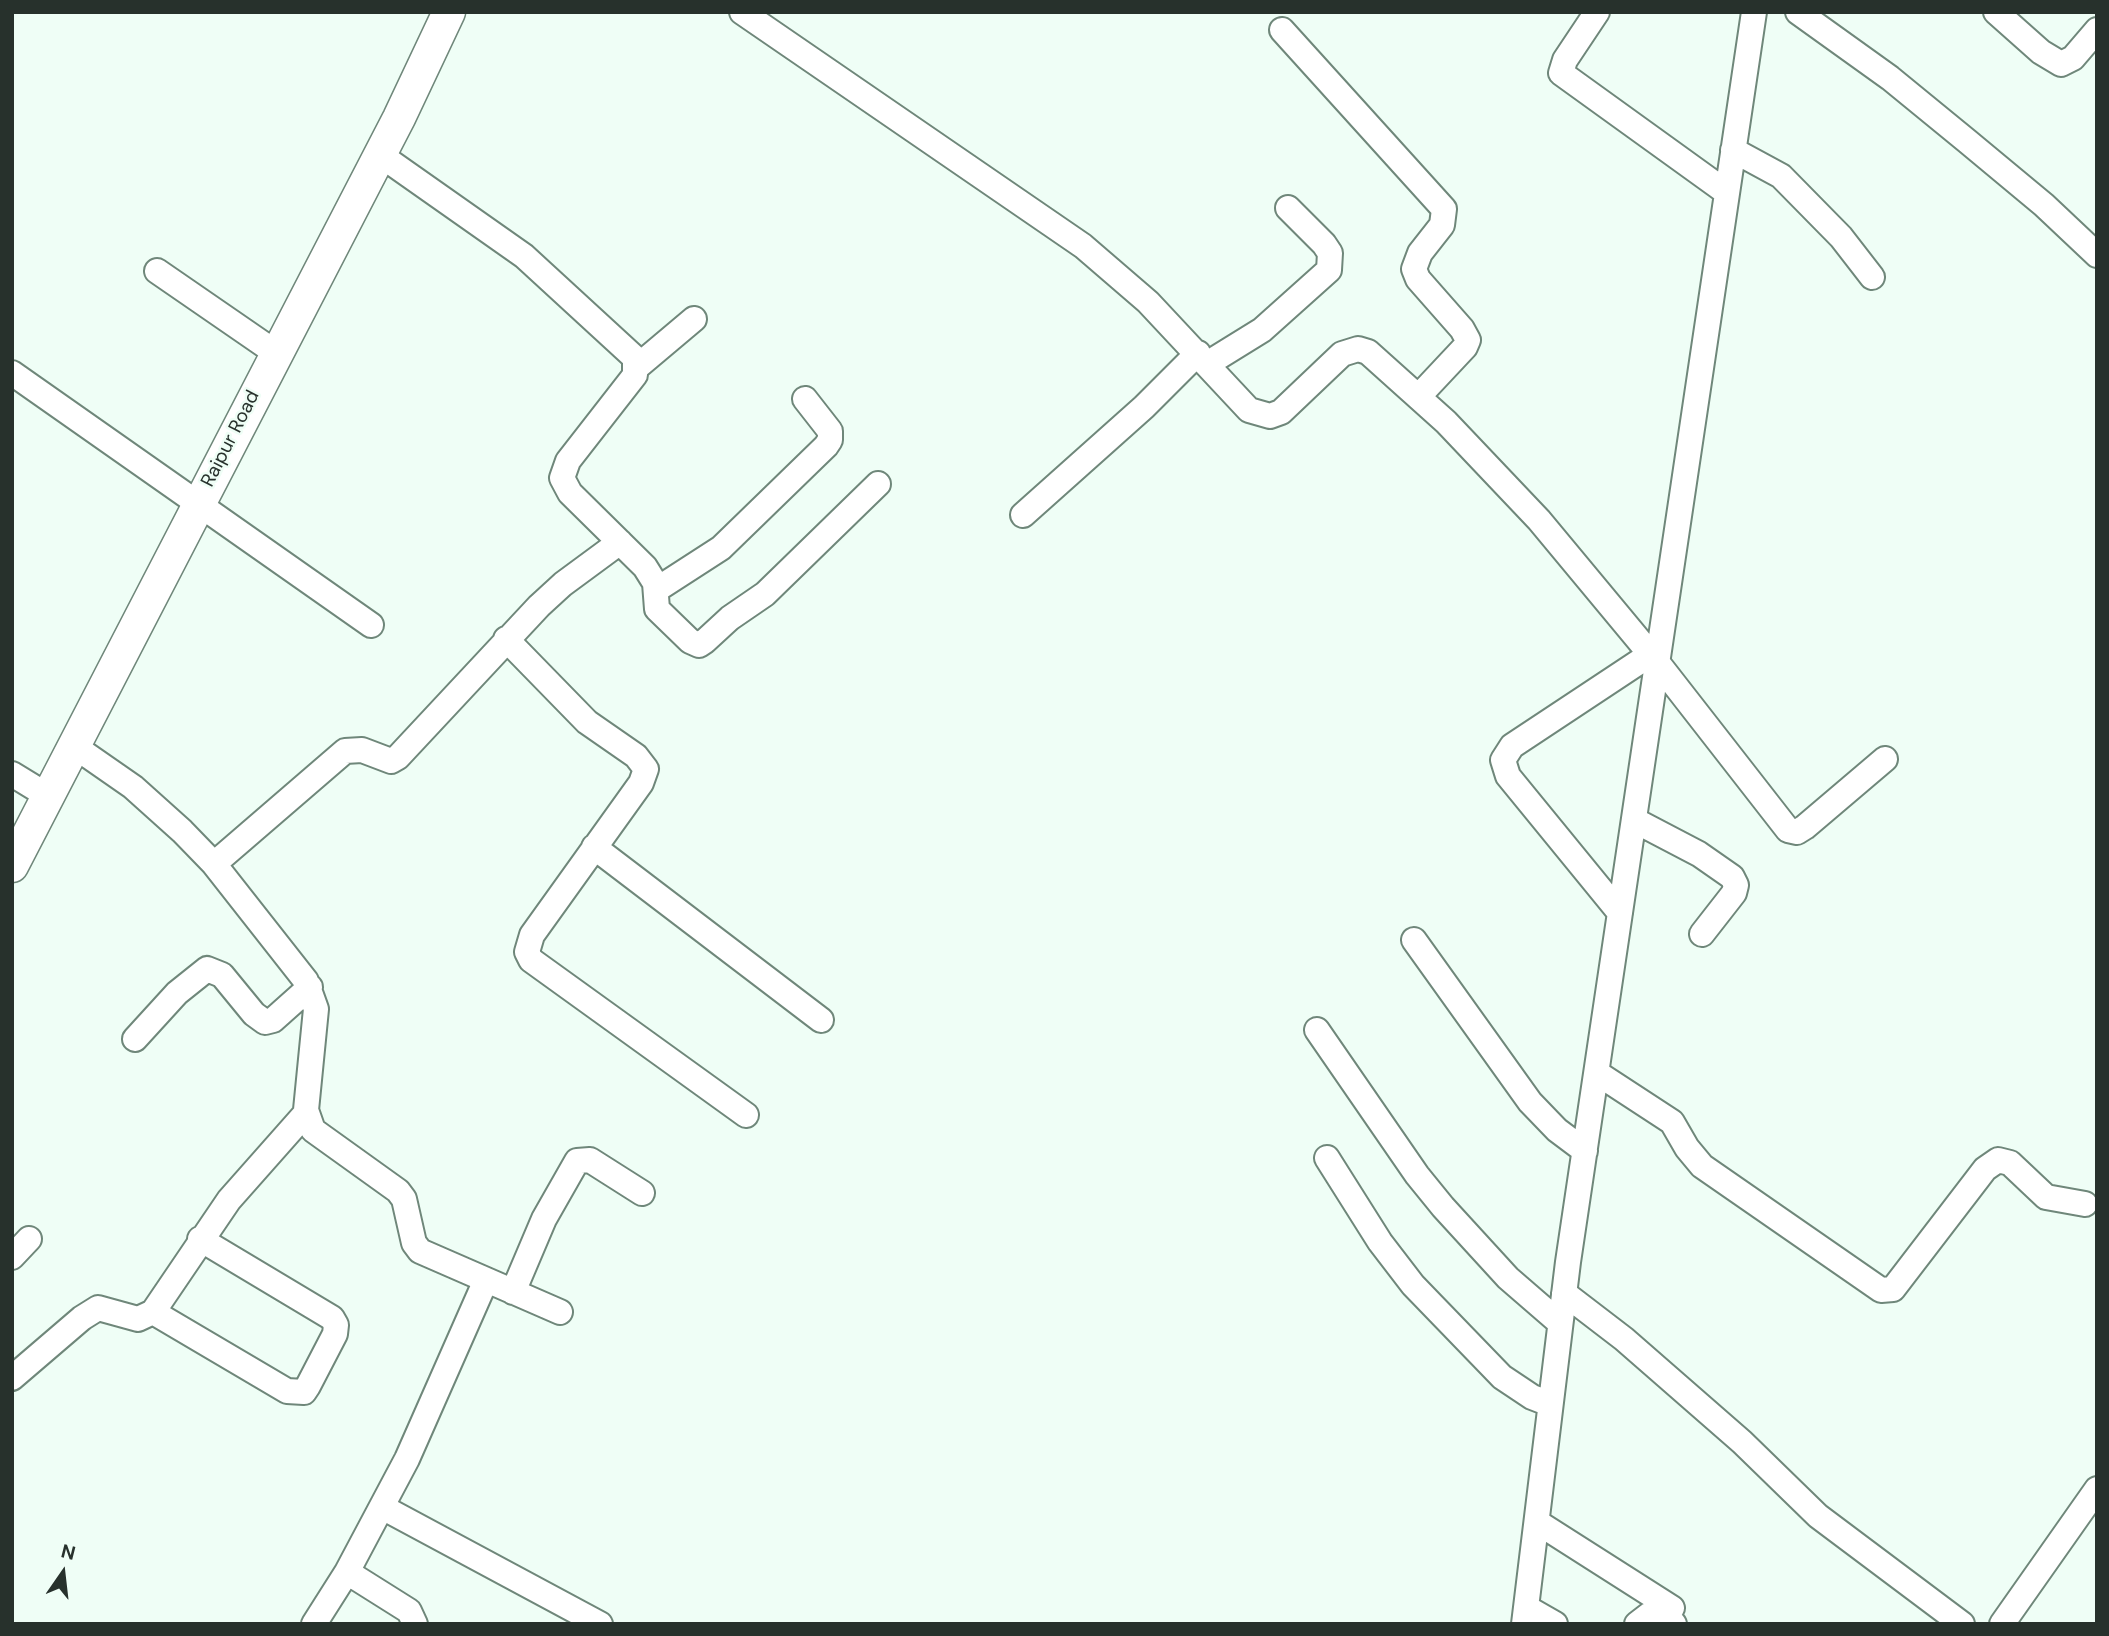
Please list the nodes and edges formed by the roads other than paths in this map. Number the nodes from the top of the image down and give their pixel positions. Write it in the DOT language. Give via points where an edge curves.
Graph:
graph roads {
  1 [pos="449,12"];
  2 [pos="742,12"];
  3 [pos="1597,12"];
  4 [pos="1754,12"];
  5 [pos="1798,12"];
  6 [pos="1996,12"];
  7 [pos="1282,30"];
  8 [pos="2097,30"];
  9 [pos="1733,150"];
  10 [pos="379,155"];
  11 [pos="1726,192"];
  12 [pos="1288,208"];
  13 [pos="2097,255"];
  14 [pos="157,271"];
  15 [pos="1872,277"];
  16 [pos="694,319"];
  17 [pos="276,353"];
  18 [pos="1202,358"];
  19 [pos="637,367"];
  20 [pos="12,373"];
  21 [pos="1419,396"];
  22 [pos="804,399"];
  23 [pos="877,484"];
  24 [pos="198,503"];
  25 [pos="1023,515"];
  26 [pos="620,542"];
  27 [pos="656,590"];
  28 [pos="371,625"];
  29 [pos="506,639"];
  30 [pos="1654,658"];
  31 [pos="74,746"];
  32 [pos="1885,760"];
  33 [pos="12,774"];
  34 [pos="48,796"];
  35 [pos="1634,820"];
  36 [pos="594,846"];
  37 [pos="215,864"];
  38 [pos="12,866"];
  39 [pos="1620,913"];
  40 [pos="1702,934"];
  41 [pos="1414,940"];
  42 [pos="310,987"];
  43 [pos="821,1020"];
  44 [pos="1317,1030"];
  45 [pos="135,1039"];
  46 [pos="1597,1073"];
  47 [pos="306,1114"];
  48 [pos="746,1115"];
  49 [pos="1585,1150"];
  50 [pos="1327,1158"];
  51 [pos="642,1193"];
  52 [pos="2085,1204"];
  53 [pos="29,1239"];
  54 [pos="200,1240"];
  55 [pos="12,1257"];
  56 [pos="486,1280"];
  57 [pos="513,1292"];
  58 [pos="1564,1293"];
  59 [pos="153,1312"];
  60 [pos="560,1312"];
  61 [pos="1560,1323"];
  62 [pos="12,1378"];
  63 [pos="1550,1404"];
  64 [pos="2097,1489"];
  65 [pos="382,1507"];
  66 [pos="1537,1522"];
  67 [pos="347,1572"];
  68 [pos="1526,1616"];
  69 [pos="1673,1616"];
  70 [pos="314,1624"];
  71 [pos="415,1624"];
  72 [pos="600,1624"];
  73 [pos="1555,1624"];
  74 [pos="1637,1624"];
  75 [pos="1962,1624"];
  76 [pos="2002,1624"];
  1 -- 10 [label="main road, Raipur Road"];
  2 -- 18 [label="street" via="1083,246 1148,302"];
  3 -- 11 [label="street" via="1561,73"];
  4 -- 9 [label="street"];
  5 -- 13 [label="street" via="1890,78"];
  6 -- 8 [label="street" via="2061,64 2073,58"];
  7 -- 21 [label="street" via="1444,209 1442,225 1420,253 1414,269 1468,340"];
  9 -- 11 [label="street"];
  9 -- 15 [label="street" via="1781,176 1841,237"];
  10 -- 17 [label="main road, Raipur Road"];
  10 -- 19 [label="street" via="524,256 629,351"];
  11 -- 30 [label="street"];
  12 -- 18 [label="street" via="1324,244 1329,270 1262,331"];
  14 -- 17 [label="street"];
  16 -- 19 [label="street"];
  17 -- 24 [label="main road, Raipur Road"];
  18 -- 21 [label="street" via="1249,410 1260,415 1281,412 1351,350 1368,352"];
  18 -- 25 [label="street"];
  19 -- 26 [label="street" via="568,461 562,478 570,493"];
  20 -- 24 [label="street"];
  21 -- 30 [label="street" via="1539,520"];
  22 -- 27 [label="street" via="830,431 826,446 721,548"];
  23 -- 27 [label="street" via="765,594 699,645 662,616"];
  24 -- 28 [label="street"];
  24 -- 31 [label="main road, Raipur Road"];
  26 -- 27 [label="street" via="645,567"];
  26 -- 29 [label="street" via="563,584"];
  29 -- 36 [label="street" via="587,722 636,756 646,769 641,783"];
  29 -- 37 [label="street" via="398,757 391,761 362,750 345,751"];
  30 -- 32 [label="street" via="1788,830 1797,832 1805,827"];
  30 -- 35 [label="street"];
  30 -- 39 [label="street" via="1512,746 1503,760 1508,776"];
  31 -- 34 [label="main road, Raipur Road"];
  31 -- 37 [label="street" via="143,795"];
  33 -- 34 [label="street"];
  34 -- 38 [label="main road, Raipur Road"];
  35 -- 39 [label="street"];
  35 -- 40 [label="street" via="1732,877 1734,893"];
  36 -- 43 [label="street"];
  36 -- 48 [label="street" via="532,935 527,952 531,960"];
  37 -- 42 [label="street"];
  39 -- 46 [label="street"];
  41 -- 49 [label="street" via="1530,1102"];
  42 -- 45 [label="street" via="265,1022 222,975 207,969 177,993"];
  42 -- 47 [label="street" via="316,1009"];
  44 -- 61 [label="street" via="1434,1197 1485,1255"];
  46 -- 49 [label="street"];
  46 -- 52 [label="street" via="1672,1122 1702,1166 1881,1290 1893,1289 1985,1169 1998,1160 2010,1163 2046,1198"];
  47 -- 54 [label="street" via="246,1179"];
  47 -- 56 [label="street" via="318,1136 404,1199 416,1248"];
  49 -- 58 [label="street"];
  50 -- 63 [label="street" via="1380,1242 1413,1284 1502,1377"];
  51 -- 57 [label="street" via="590,1160 576,1161 544,1219"];
  53 -- 55 [label="street"];
  54 -- 59 [label="street"];
  54 -- 59 [label="street" via="332,1318 335,1334 308,1386 304,1392 288,1391"];
  56 -- 57 [label="street"];
  56 -- 65 [label="street" via="435,1402"];
  57 -- 60 [label="street"];
  58 -- 61 [label="street"];
  58 -- 75 [label="street" via="1693,1399 1818,1516"];
  59 -- 62 [label="street" via="138,1319 98,1308"];
  61 -- 63 [label="street"];
  63 -- 66 [label="street"];
  64 -- 76 [label="street"];
  65 -- 67 [label="street"];
  65 -- 72 [label="street"];
  66 -- 68 [label="street"];
  66 -- 69 [label="street"];
  67 -- 70 [label="street"];
  67 -- 71 [label="street" via="409,1611"];
  68 -- 73 [label="street"];
  69 -- 74 [label="street" via="1650,1614"];
}
